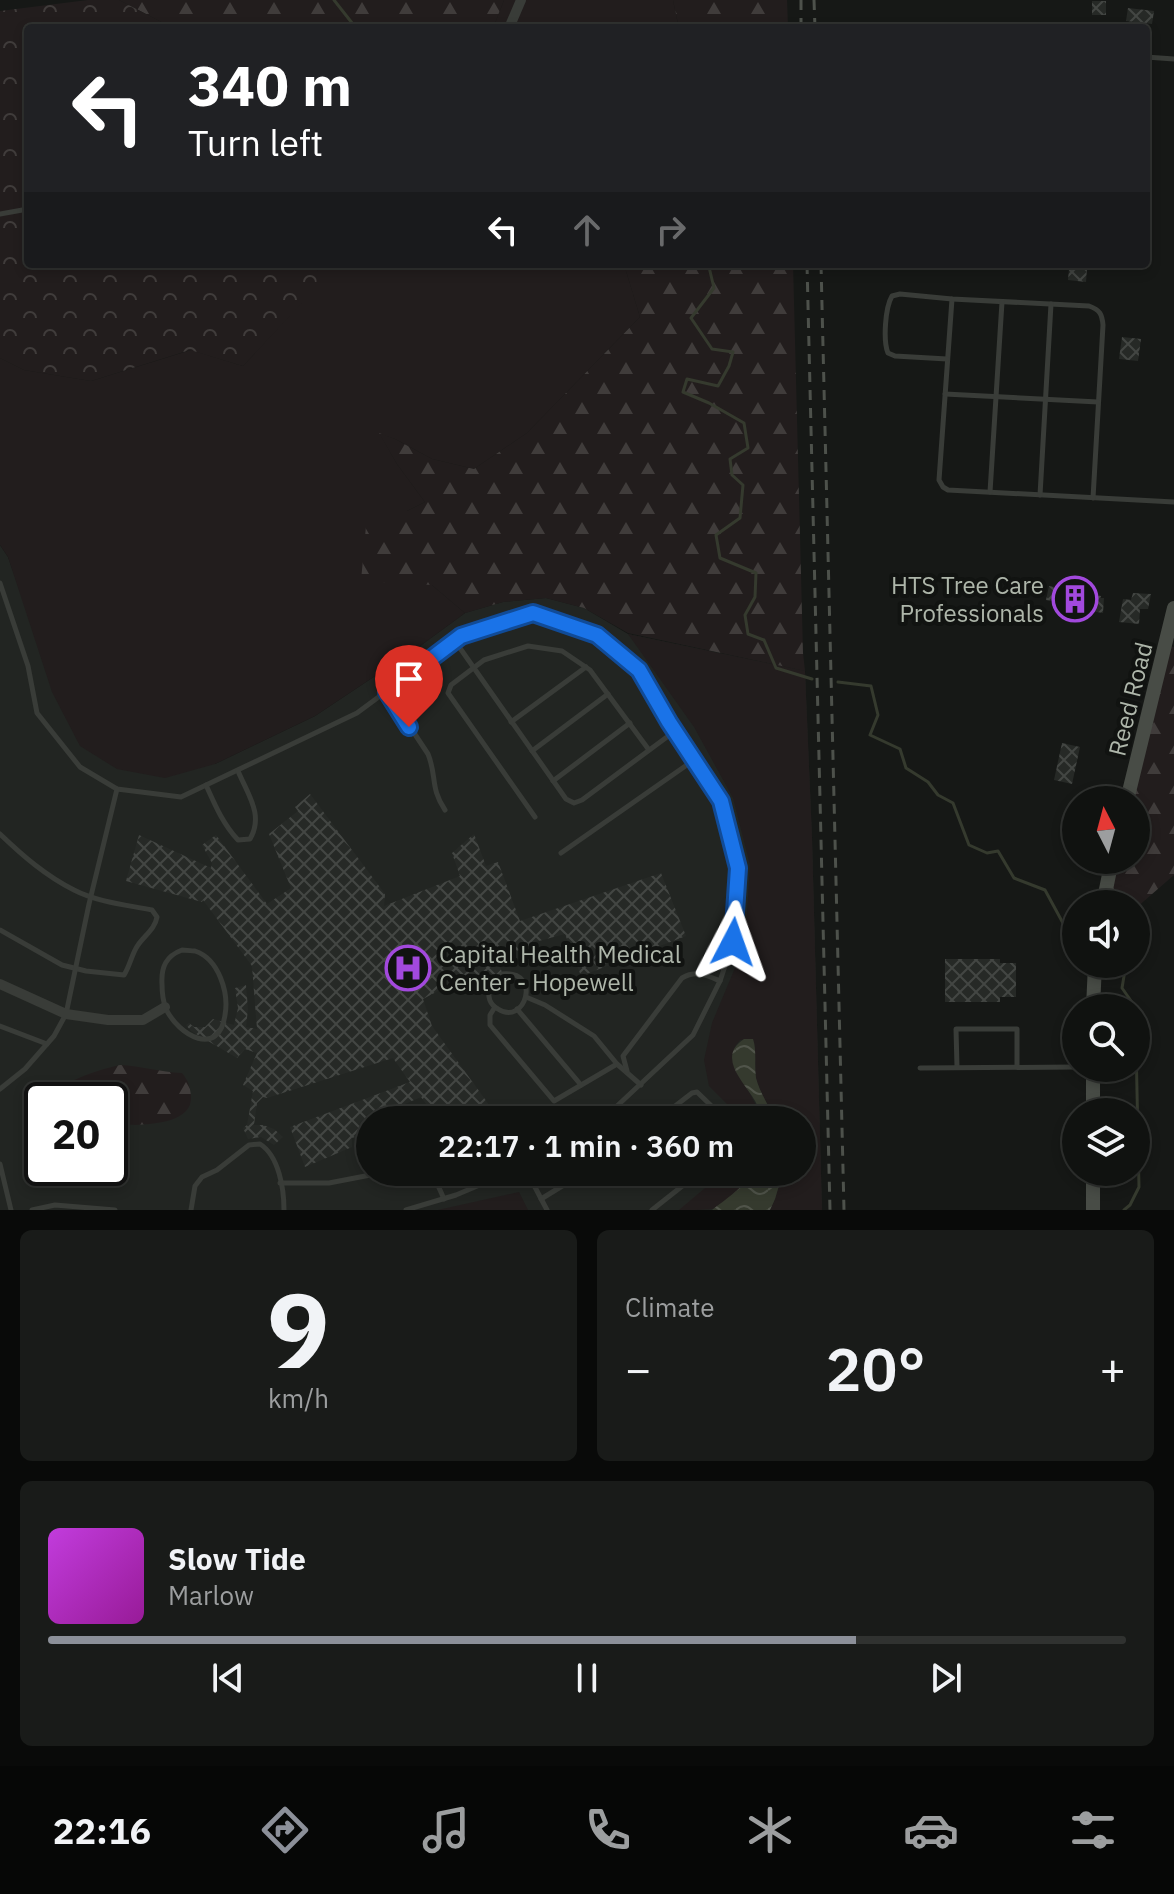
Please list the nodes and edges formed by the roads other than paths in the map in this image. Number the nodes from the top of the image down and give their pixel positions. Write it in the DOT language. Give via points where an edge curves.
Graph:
graph roads {
  1 [pos="521,0"];
  2 [pos="511,24"];
  3 [pos="1150,57"];
  4 [pos="1174,59"];
  5 [pos="24,210"];
  6 [pos="0,214"];
  7 [pos="952,299"];
  8 [pos="1002,302"];
  9 [pos="1051,304"];
  10 [pos="947,359"];
  11 [pos="945,394"];
  12 [pos="996,396"];
  13 [pos="1045,399"];
  14 [pos="1098,402"];
  15 [pos="990,493"];
  16 [pos="1040,495"];
  17 [pos="1093,498"];
  18 [pos="1174,502"];
  19 [pos="0,583"];
  20 [pos="1174,608"];
  21 [pos="455,641"];
  22 [pos="586,667"];
  23 [pos="474,668"];
  24 [pos="387,692"];
  25 [pos="608,694"];
  26 [pos="511,722"];
  27 [pos="630,723"];
  28 [pos="675,731"];
  29 [pos="649,750"];
  30 [pos="532,751"];
  31 [pos="694,760"];
  32 [pos="238,771"];
  33 [pos="553,781"];
  34 [pos="206,785"];
  35 [pos="1130,786"];
  36 [pos="117,789"];
  37 [pos="445,810"];
  38 [pos="535,817"];
  39 [pos="0,834"];
  40 [pos="561,853"];
  41 [pos="91,896"];
  42 [pos="0,930"];
  43 [pos="75,969"];
  44 [pos="502,974"];
  45 [pos="720,981"];
  46 [pos="0,984"];
  47 [pos="489,988"];
  48 [pos="526,997"];
  49 [pos="165,1007"];
  50 [pos="495,1007"];
  51 [pos="517,1009"];
  52 [pos="66,1014"];
  53 [pos="0,1026"];
  54 [pos="47,1044"];
  55 [pos="617,1064"];
  56 [pos="957,1067"];
  57 [pos="1017,1067"];
  58 [pos="1062,1067"];
  59 [pos="920,1068"];
  60 [pos="627,1071"];
  61 [pos="581,1085"];
  62 [pos="641,1085"];
  63 [pos="0,1089"];
  64 [pos="618,1106"];
  65 [pos="675,1106"];
  66 [pos="712,1106"];
  67 [pos="0,1164"];
  68 [pos="356,1178"];
  69 [pos="280,1183"];
  70 [pos="438,1186"];
  71 [pos="476,1186"];
  72 [pos="534,1186"];
  73 [pos="562,1186"];
  74 [pos="682,1186"];
  75 [pos="444,1199"];
  76 [pos="541,1199"];
  77 [pos="11,1210"];
  78 [pos="32,1210"];
  79 [pos="113,1210"];
  80 [pos="191,1210"];
  81 [pos="284,1210"];
  82 [pos="406,1210"];
  83 [pos="547,1210"];
  84 [pos="652,1210"];
  1 -- 2 [label="street"];
  3 -- 4 [label="lane"];
  5 -- 6 [label="lane"];
  7 -- 8 [label="lane"];
  7 -- 10 [label="lane"];
  7 -- 10 [label="lane" via="900,294 888,303 888,353"];
  8 -- 9 [label="lane"];
  8 -- 12 [label="lane"];
  9 -- 13 [label="lane"];
  9 -- 14 [label="lane" via="1089,306 1102,315"];
  10 -- 11 [label="lane"];
  11 -- 12 [label="lane"];
  11 -- 15 [label="lane" via="939,480 948,490"];
  12 -- 13 [label="lane"];
  12 -- 15 [label="lane"];
  13 -- 14 [label="lane"];
  13 -- 16 [label="lane"];
  14 -- 17 [label="lane"];
  15 -- 16 [label="lane"];
  16 -- 17 [label="lane"];
  17 -- 18 [label="lane"];
  19 -- 36 [label="lane" via="28,666 37,713 80,767"];
  20 -- 35 [label="street, Reed Road"];
  21 -- 23 [label="lane"];
  21 -- 24 [label="lane"];
  21 -- 28 [label="lane" via="533,613 597,635 639,670"];
  22 -- 23 [label="lane" via="562,651 528,646"];
  22 -- 25 [label="lane"];
  22 -- 26 [label="lane"];
  23 -- 26 [label="lane"];
  23 -- 38 [label="lane" via="448,693"];
  24 -- 32 [label="lane" via="357,713"];
  24 -- 37 [label="lane" via="428,754"];
  25 -- 27 [label="lane"];
  25 -- 30 [label="lane"];
  26 -- 30 [label="lane"];
  27 -- 29 [label="lane"];
  27 -- 33 [label="lane"];
  28 -- 29 [label="lane"];
  28 -- 31 [label="lane"];
  29 -- 33 [label="lane" via="574,803"];
  30 -- 33 [label="lane"];
  31 -- 40 [label="lane"];
  31 -- 45 [label="lane" via="721,801 738,868 733,942"];
  32 -- 34 [label="lane"];
  32 -- 34 [label="lane" via="255,809 256,829 250,839 238,840 229,830"];
  34 -- 36 [label="lane" via="181,797"];
  36 -- 41 [label="lane"];
  39 -- 41 [label="lane" via="31,864"];
  41 -- 43 [label="lane"];
  41 -- 43 [label="lane" via="152,910 156,924 135,947 124,975"];
  42 -- 43 [label="lane"];
  43 -- 52 [label="lane"];
  44 -- 48 [label="lane" via="522,980"];
  45 -- 60 [label="lane" via="701,973 682,978 623,1056"];
  45 -- 62 [label="lane" via="693,1035"];
  46 -- 52 [label="street"];
  47 -- 50 [label="lane"];
  48 -- 51 [label="lane"];
  48 -- 55 [label="lane" via="594,1036"];
  49 -- 49 [label="lane" via="174,1022 202,1040 223,1028 224,988 202,955 182,950 171,954 162,976"];
  49 -- 52 [label="street" via="143,1020"];
  50 -- 51 [label="lane" via="506,1013"];
  50 -- 61 [label="lane" via="490,1025 554,1101"];
  51 -- 61 [label="lane"];
  52 -- 54 [label="lane"];
  53 -- 54 [label="lane"];
  54 -- 63 [label="lane"];
  55 -- 60 [label="lane"];
  55 -- 61 [label="lane"];
  56 -- 57 [label="lane"];
  56 -- 57 [label="lane" via="956,1029 1017,1029"];
  56 -- 59 [label="lane"];
  57 -- 58 [label="lane"];
  60 -- 62 [label="lane"];
  62 -- 64 [label="lane"];
  65 -- 66 [label="lane" via="697,1092"];
  67 -- 77 [label="lane"];
  68 -- 69 [label="lane"];
  69 -- 80 [label="lane" via="268,1149 249,1145 202,1177"];
  69 -- 81 [label="lane"];
  70 -- 75 [label="lane"];
  71 -- 75 [label="lane"];
  72 -- 76 [label="lane"];
  73 -- 76 [label="lane"];
  74 -- 84 [label="lane"];
  75 -- 82 [label="lane"];
  76 -- 83 [label="lane"];
  78 -- 79 [label="lane" via="55,1205"];
}
